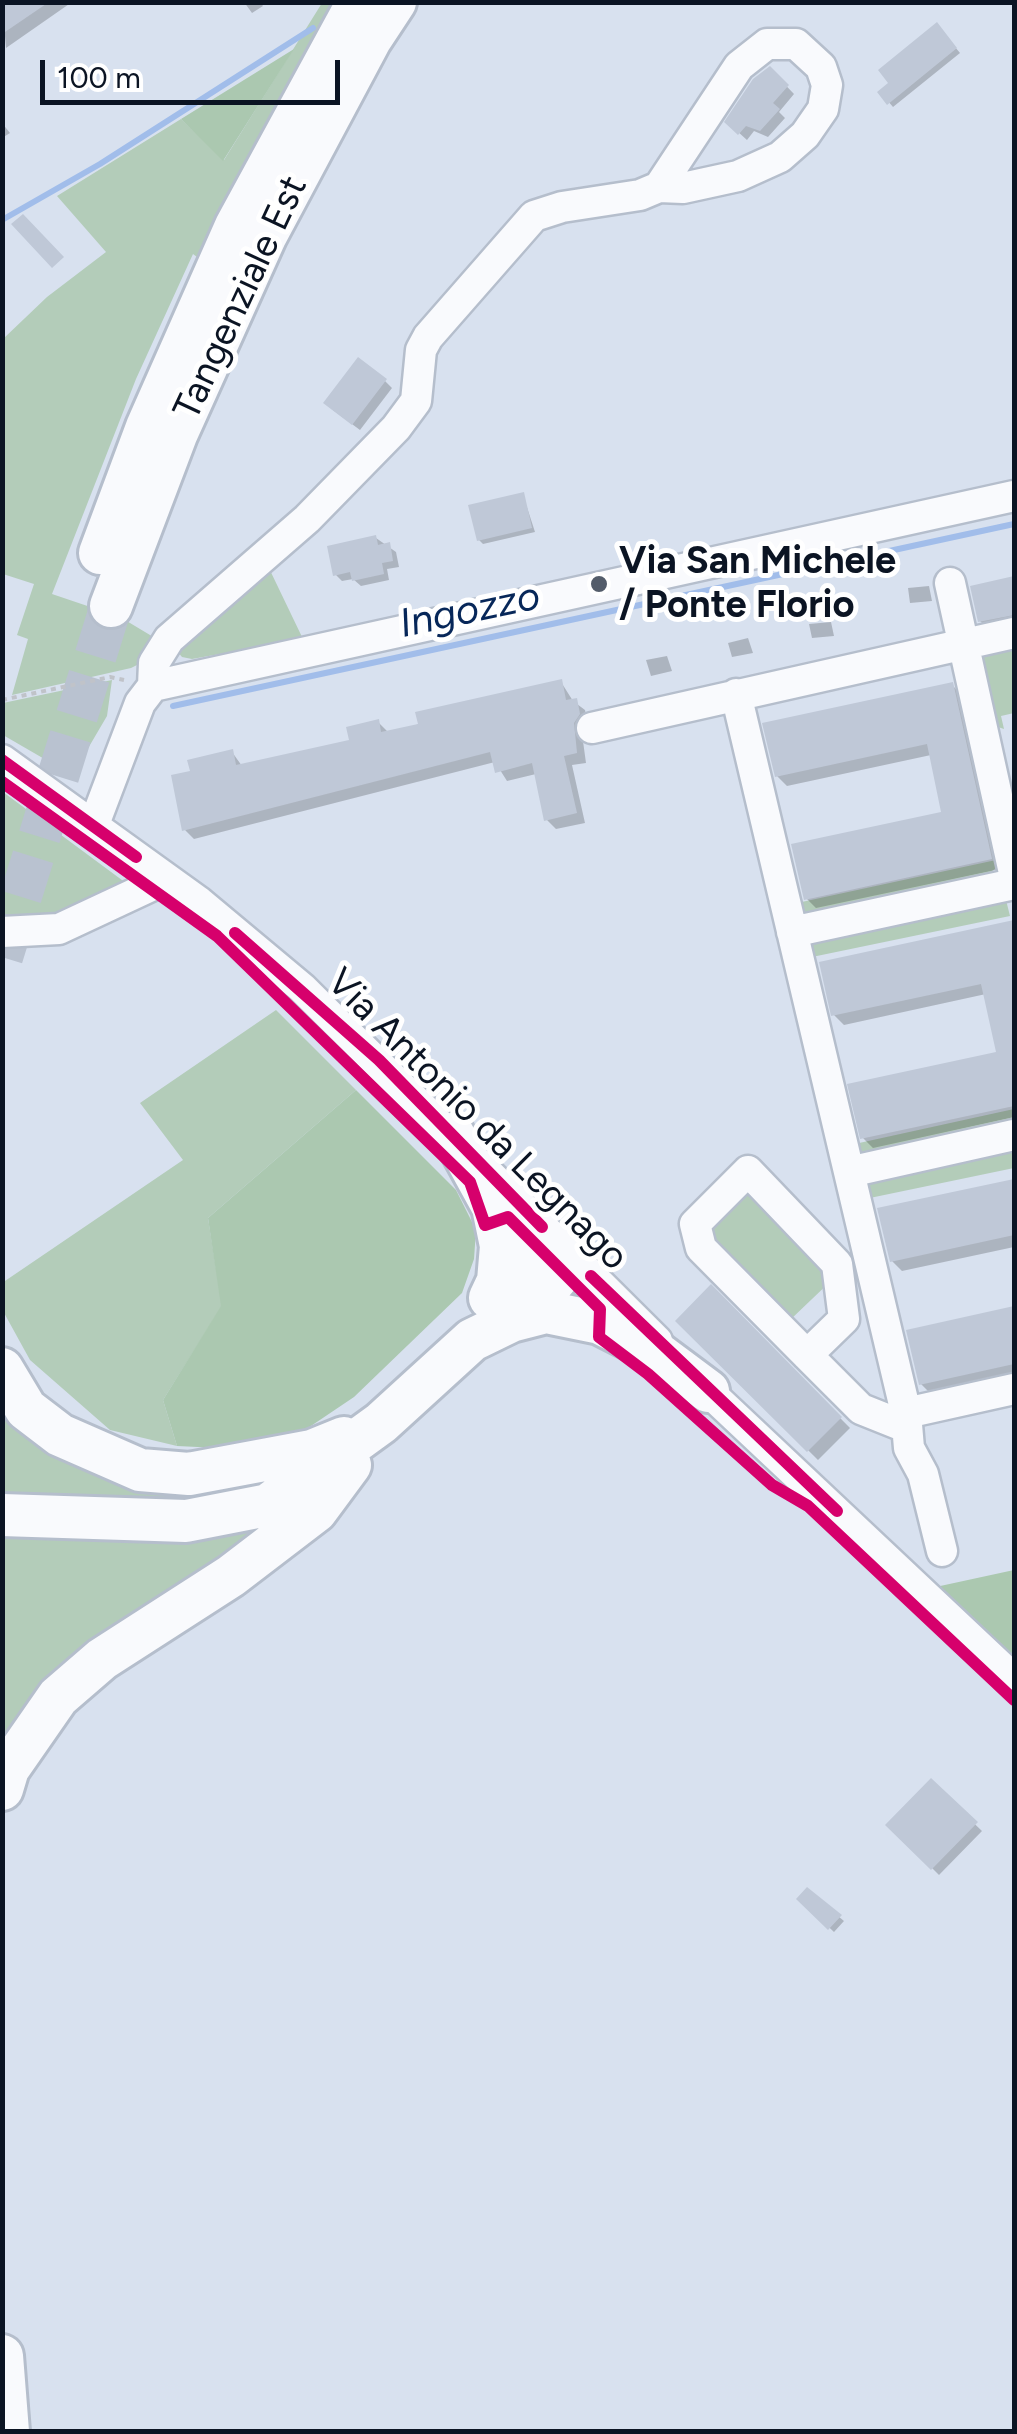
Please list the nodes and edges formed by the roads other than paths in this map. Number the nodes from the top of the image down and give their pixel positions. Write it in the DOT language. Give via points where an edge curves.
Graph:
graph roads {
  1 [pos="358,2"];
  2 [pos="396,2"];
  3 [pos="659,187"];
  4 [pos="1014,496"];
  5 [pos="950,583"];
  6 [pos="1014,633"];
  7 [pos="963,644"];
  8 [pos="154,686"];
  9 [pos="736,694"];
  10 [pos="592,728"];
  11 [pos="2,760"];
  12 [pos="93,827"];
  13 [pos="1014,874"];
  14 [pos="166,879"];
  15 [pos="1014,884"];
  16 [pos="2,932"];
  17 [pos="792,932"];
  18 [pos="452,1134"];
  19 [pos="1014,1135"];
  20 [pos="849,1172"];
  21 [pos="564,1250"];
  22 [pos="505,1301"];
  23 [pos="807,1356"];
  24 [pos="2,1369"];
  25 [pos="1014,1389"];
  26 [pos="708,1391"];
  27 [pos="906,1420"];
  28 [pos="382,1423"];
  29 [pos="2,1515"];
  30 [pos="942,1551"];
  31 [pos="1014,1679"];
  32 [pos="2,1789"];
  33 [pos="2,2356"];
  34 [pos="8,2432"];
  1 -- 2 [label="highway, Tangenziale Est" via="236,226 147,427 98,602 266,235"];
  3 -- 3 [label="street" via="749,55 783,42 796,44 821,66 824,109 780,157 738,176"];
  3 -- 8 [label="street" via="534,216 428,337 416,402 396,428 306,519 169,639 154,663"];
  4 -- 8 [label="street"];
  5 -- 7 [label="street"];
  6 -- 7 [label="street"];
  7 -- 9 [label="street"];
  7 -- 13 [label="street"];
  8 -- 12 [label="street" via="140,703"];
  9 -- 10 [label="street"];
  9 -- 17 [label="street"];
  11 -- 12 [label="street, Via Antonio da Legnago"];
  12 -- 14 [label="street, Via Antonio da Legnago"];
  14 -- 16 [label="street" via="59,929"];
  14 -- 18 [label="street, Via Antonio da Legnago" via="302,988"];
  15 -- 17 [label="street"];
  17 -- 20 [label="street"];
  18 -- 21 [label="street, Via Antonio da Legnago"];
  18 -- 22 [label="highway" via="493,1207"];
  19 -- 20 [label="street"];
  20 -- 27 [label="street"];
  21 -- 22 [label="highway" via="562,1272"];
  21 -- 26 [label="street, Via Antonio da Legnago"];
  22 -- 26 [label="highway" via="600,1323 654,1350"];
  22 -- 28 [label="highway"];
  23 -- 23 [label="street" via="701,1248 695,1224 748,1171 837,1264 844,1319"];
  23 -- 27 [label="street" via="860,1409"];
  24 -- 28 [label="highway" via="26,1409 60,1435 140,1470 189,1474 246,1464 312,1451"];
  25 -- 27 [label="street"];
  26 -- 31 [label="street, Via Antonio da Legnago"];
  27 -- 30 [label="street"];
  28 -- 29 [label="highway" via="294,1489 235,1515 186,1521"];
  28 -- 32 [label="highway" via="316,1511 231,1576 102,1658 58,1697 8,1769"];
  33 -- 34 [label="highway"];
}
